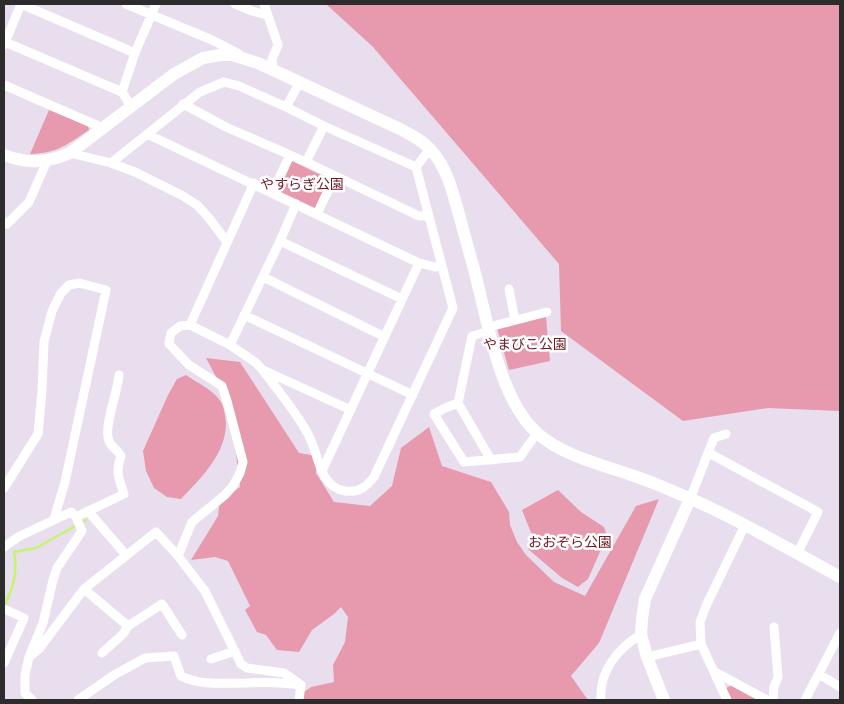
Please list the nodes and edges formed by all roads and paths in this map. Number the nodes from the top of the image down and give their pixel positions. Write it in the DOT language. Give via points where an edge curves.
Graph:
graph roads {
  1 [pos="21,4"];
  2 [pos="126,4"];
  3 [pos="156,4"];
  4 [pos="235,4"];
  5 [pos="264,4"];
  6 [pos="152,14"];
  7 [pos="268,15"];
  8 [pos="4,43"];
  9 [pos="135,53"];
  10 [pos="245,58"];
  11 [pos="273,69"];
  12 [pos="300,82"];
  13 [pos="4,85"];
  14 [pos="122,92"];
  15 [pos="183,104"];
  16 [pos="132,106"];
  17 [pos="286,107"];
  18 [pos="324,126"];
  19 [pos="103,128"];
  20 [pos="147,134"];
  21 [pos="430,149"];
  22 [pos="70,153"];
  23 [pos="290,155"];
  24 [pos="4,157"];
  25 [pos="46,161"];
  26 [pos="306,162"];
  27 [pos="111,163"];
  28 [pos="416,167"];
  29 [pos="335,176"];
  30 [pos="254,183"];
  31 [pos="272,193"];
  32 [pos="296,204"];
  33 [pos="317,214"];
  34 [pos="428,216"];
  35 [pos="4,222"];
  36 [pos="280,241"];
  37 [pos="227,242"];
  38 [pos="419,263"];
  39 [pos="441,266"];
  40 [pos="262,278"];
  41 [pos="509,289"];
  42 [pos="402,300"];
  43 [pos="547,312"];
  44 [pos="244,315"];
  45 [pos="515,320"];
  46 [pos="190,325"];
  47 [pos="489,329"];
  48 [pos="385,337"];
  49 [pos="230,344"];
  50 [pos="262,369"];
  51 [pos="368,374"];
  52 [pos="119,375"];
  53 [pos="412,395"];
  54 [pos="458,403"];
  55 [pos="351,410"];
  56 [pos="537,433"];
  57 [pos="726,434"];
  58 [pos="709,452"];
  59 [pos="491,460"];
  60 [pos="322,471"];
  61 [pos="4,488"];
  62 [pos="690,499"];
  63 [pos="88,511"];
  64 [pos="76,517"];
  65 [pos="54,519"];
  66 [pos="745,525"];
  67 [pos="4,547"];
  68 [pos="797,554"];
  69 [pos="126,556"];
  70 [pos="178,556"];
  71 [pos="840,577"];
  72 [pos="84,589"];
  73 [pos="4,610"];
  74 [pos="128,626"];
  75 [pos="774,627"];
  76 [pos="641,634"];
  77 [pos="840,634"];
  78 [pos="182,635"];
  79 [pos="701,644"];
  80 [pos="235,651"];
  81 [pos="102,653"];
  82 [pos="29,657"];
  83 [pos="646,657"];
  84 [pos="211,659"];
  85 [pos="4,663"];
  86 [pos="715,672"];
  87 [pos="818,674"];
  88 [pos="301,685"];
  89 [pos="840,686"];
  90 [pos="32,700"];
  91 [pos="78,700"];
  92 [pos="299,700"];
  93 [pos="601,700"];
  94 [pos="664,700"];
  95 [pos="727,700"];
  96 [pos="767,700"];
  97 [pos="773,700"];
  98 [pos="805,700"];
  1 -- 8 [label="street"];
  1 -- 9 [label="street"];
  2 -- 6 [label="street"];
  3 -- 6 [label="street"];
  4 -- 7 [label="street"];
  5 -- 7 [label="street"];
  6 -- 9 [label="street"];
  6 -- 10 [label="street"];
  7 -- 11 [label="street" via="278,46 272,59"];
  8 -- 14 [label="street"];
  9 -- 14 [label="street"];
  10 -- 11 [label="street"];
  10 -- 16 [label="street" via="232,55 203,58 174,74"];
  11 -- 12 [label="street"];
  12 -- 17 [label="street"];
  12 -- 21 [label="street" via="400,128"];
  13 -- 19 [label="street"];
  14 -- 16 [label="street"];
  15 -- 17 [label="street" via="200,92 224,82"];
  15 -- 20 [label="street"];
  15 -- 23 [label="street"];
  16 -- 19 [label="street"];
  17 -- 18 [label="street"];
  18 -- 26 [label="street"];
  18 -- 28 [label="street"];
  19 -- 22 [label="street"];
  20 -- 27 [label="street"];
  20 -- 30 [label="street"];
  21 -- 28 [label="street"];
  21 -- 47 [label="street" via="451,187"];
  22 -- 25 [label="street"];
  22 -- 27 [label="street"];
  23 -- 26 [label="street"];
  23 -- 31 [label="street"];
  24 -- 25 [label="street" via="26,162"];
  25 -- 35 [label="street" via="29,202 7,224"];
  26 -- 29 [label="street"];
  27 -- 37 [label="street" via="183,196 209,218"];
  28 -- 34 [label="street"];
  29 -- 33 [label="street"];
  29 -- 34 [label="street" via="419,216"];
  30 -- 31 [label="street"];
  30 -- 37 [label="street"];
  31 -- 32 [label="street"];
  32 -- 33 [label="street"];
  32 -- 36 [label="street"];
  33 -- 38 [label="street"];
  34 -- 39 [label="street"];
  36 -- 40 [label="street"];
  36 -- 42 [label="street"];
  37 -- 46 [label="street"];
  38 -- 39 [label="street" via="435,268"];
  38 -- 42 [label="street"];
  39 -- 53 [label="street" via="452,308"];
  40 -- 44 [label="street"];
  40 -- 48 [label="street"];
  41 -- 45 [label="street"];
  42 -- 48 [label="street"];
  43 -- 45 [label="street"];
  44 -- 49 [label="street"];
  44 -- 51 [label="street"];
  45 -- 47 [label="street"];
  46 -- 49 [label="street"];
  46 -- 70 [label="street" via="180,326 171,333 169,344 189,365 222,386 243,462 233,486 192,522"];
  47 -- 54 [label="street" via="472,336"];
  47 -- 56 [label="street" via="511,396"];
  48 -- 51 [label="street"];
  49 -- 50 [label="street"];
  50 -- 55 [label="street"];
  50 -- 60 [label="street" via="309,436"];
  51 -- 53 [label="street"];
  51 -- 55 [label="street"];
  52 -- 63 [label="street" via="107,436 121,456 117,473 124,494"];
  53 -- 60 [label="street" via="374,477 366,486 358,491 339,490 328,482"];
  54 -- 59 [label="street"];
  54 -- 59 [label="street" via="434,414 464,462"];
  55 -- 60 [label="street"];
  56 -- 59 [label="street" via="520,457"];
  56 -- 62 [label="street" via="560,449"];
  57 -- 58 [label="street" via="714,438"];
  58 -- 62 [label="street"];
  58 -- 68 [label="street" via="818,512"];
  61 -- 65 [label="street" via="38,434 44,342 52,311 69,285 78,283 106,290 65,482"];
  62 -- 66 [label="street"];
  62 -- 76 [label="street" via="645,599"];
  63 -- 64 [label="street"];
  63 -- 69 [label="street"];
  64 -- 65 [label="street" via="71,512"];
  64 -- 82 [label="street" via="82,531 58,568 43,623"];
  65 -- 67 [label="street"];
  66 -- 68 [label="street"];
  66 -- 79 [label="street" via="700,622"];
  68 -- 71 [label="street"];
  69 -- 70 [label="street" via="156,532"];
  69 -- 72 [label="street"];
  70 -- 80 [label="street" via="205,590"];
  72 -- 74 [label="street"];
  72 -- 82 [label="street" via="39,649"];
  73 -- 85 [label="street" via="24,618"];
  74 -- 78 [label="street" via="162,604"];
  74 -- 81 [label="street"];
  75 -- 97 [label="street" via="778,677"];
  76 -- 83 [label="street"];
  76 -- 93 [label="street" via="617,653 609,665"];
  77 -- 87 [label="street"];
  79 -- 83 [label="street"];
  79 -- 86 [label="street"];
  80 -- 84 [label="street"];
  80 -- 88 [label="street" via="246,668 284,673"];
  82 -- 90 [label="street" via="25,693"];
  83 -- 94 [label="street"];
  86 -- 95 [label="street"];
  86 -- 96 [label="street"];
  87 -- 89 [label="street"];
  87 -- 98 [label="street"];
  88 -- 91 [label="street" via="200,682 181,676 174,656 145,658"];
  88 -- 92 [label="street"];
}
